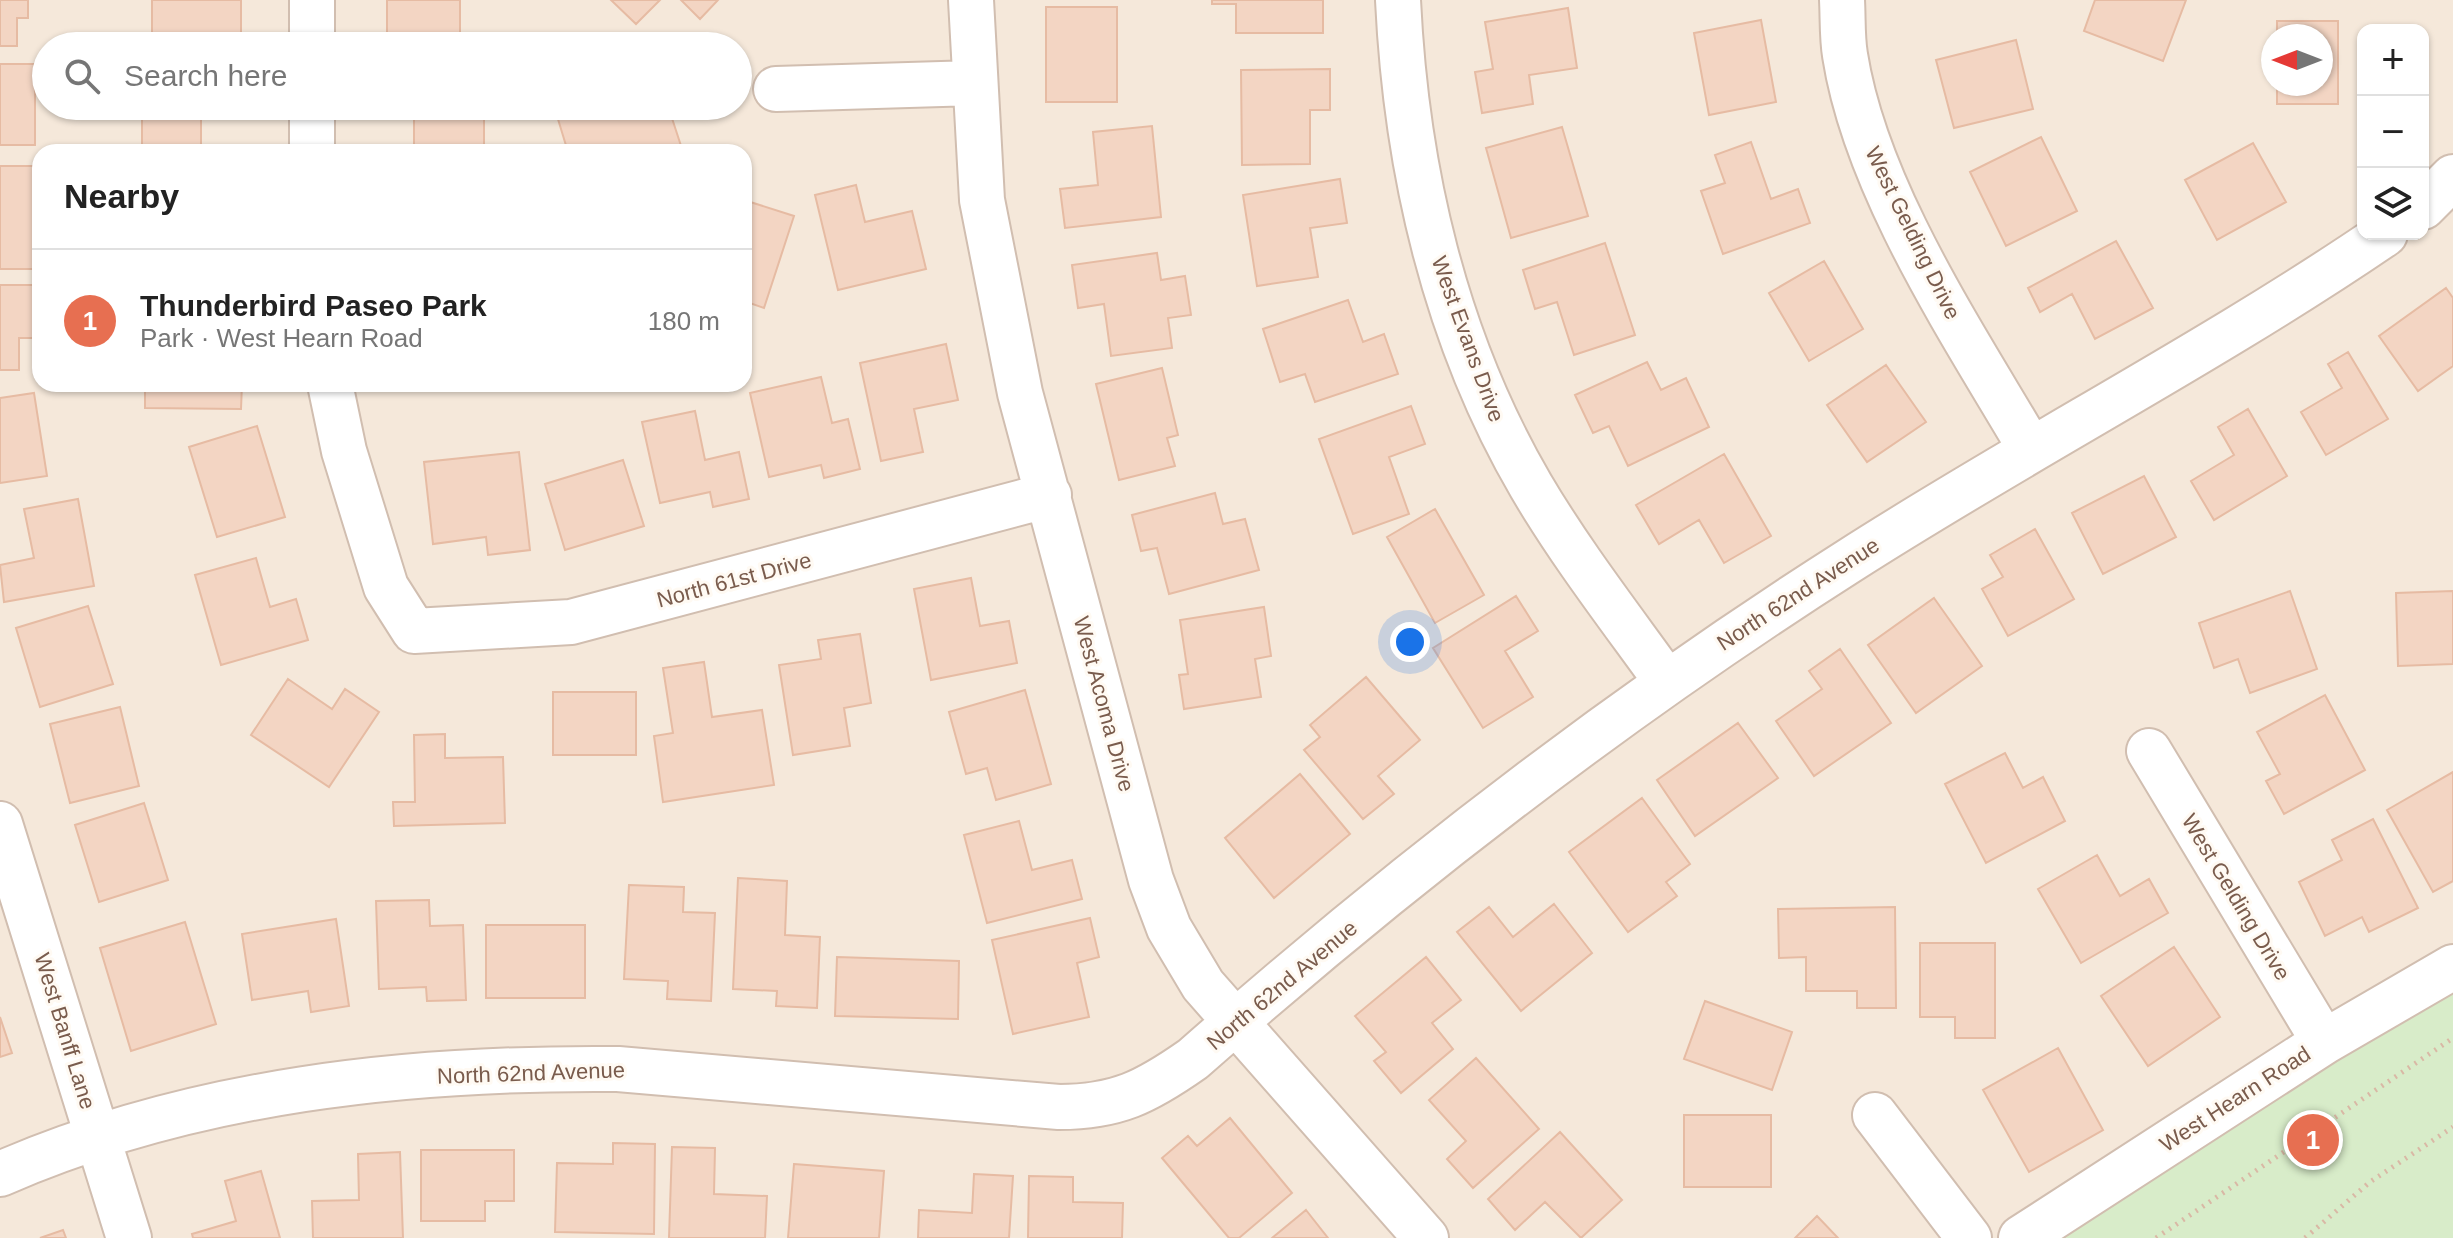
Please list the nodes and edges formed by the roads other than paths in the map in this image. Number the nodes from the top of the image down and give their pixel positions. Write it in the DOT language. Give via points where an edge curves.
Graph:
graph roads {
  1 [pos="312,0"];
  2 [pos="971,0"];
  3 [pos="1398,0"];
  4 [pos="1842,0"];
  5 [pos="312,32"];
  6 [pos="975,83"];
  7 [pos="776,89"];
  8 [pos="312,120"];
  9 [pos="312,144"];
  10 [pos="2453,177"];
  11 [pos="2429,201"];
  12 [pos="2376,240"];
  13 [pos="332,392"];
  14 [pos="2030,448"];
  15 [pos="1049,495"];
  16 [pos="1666,681"];
  17 [pos="2149,751"];
  18 [pos="0,824"];
  19 [pos="2453,967"];
  20 [pos="1236,1021"];
  21 [pos="2324,1042"];
  22 [pos="1875,1115"];
  23 [pos="98,1136"];
  24 [pos="0,1174"];
  25 [pos="129,1238"];
  26 [pos="1426,1238"];
  27 [pos="1969,1238"];
  28 [pos="2021,1238"];
  1 -- 5 [label="street"];
  2 -- 6 [label="street, West Acoma Drive"];
  3 -- 16 [label="street, West Evans Drive" via="1421,201 1468,352 1531,485"];
  4 -- 14 [label="street, West Gelding Drive" via="1845,53 1871,153 1937,291"];
  6 -- 7 [label="street"];
  6 -- 15 [label="street, West Acoma Drive" via="982,200 1020,393"];
  8 -- 9 [label="street"];
  10 -- 11 [label="street"];
  12 -- 14 [label="street, North 62nd Avenue" via="2308,287"];
  13 -- 15 [label="street, North 61st Drive" via="386,587 414,631 571,622"];
  14 -- 16 [label="street, North 62nd Avenue"];
  15 -- 20 [label="street, West Acoma Drive" via="1151,880 1169,928 1203,985"];
  16 -- 20 [label="street, North 62nd Avenue" via="1428,864"];
  17 -- 21 [label="street, West Gelding Drive"];
  18 -- 23 [label="street, West Banff Lane"];
  19 -- 21 [label="street, West Hearn Road"];
  20 -- 23 [label="street, North 62nd Avenue" via="1157,1085 1101,1107 565,1068 381,1080 237,1099"];
  20 -- 26 [label="street, West Acoma Drive"];
  21 -- 28 [label="street, West Hearn Road"];
  22 -- 27 [label="street"];
  23 -- 24 [label="street, North 62nd Avenue"];
  23 -- 25 [label="street, West Banff Lane"];
}
